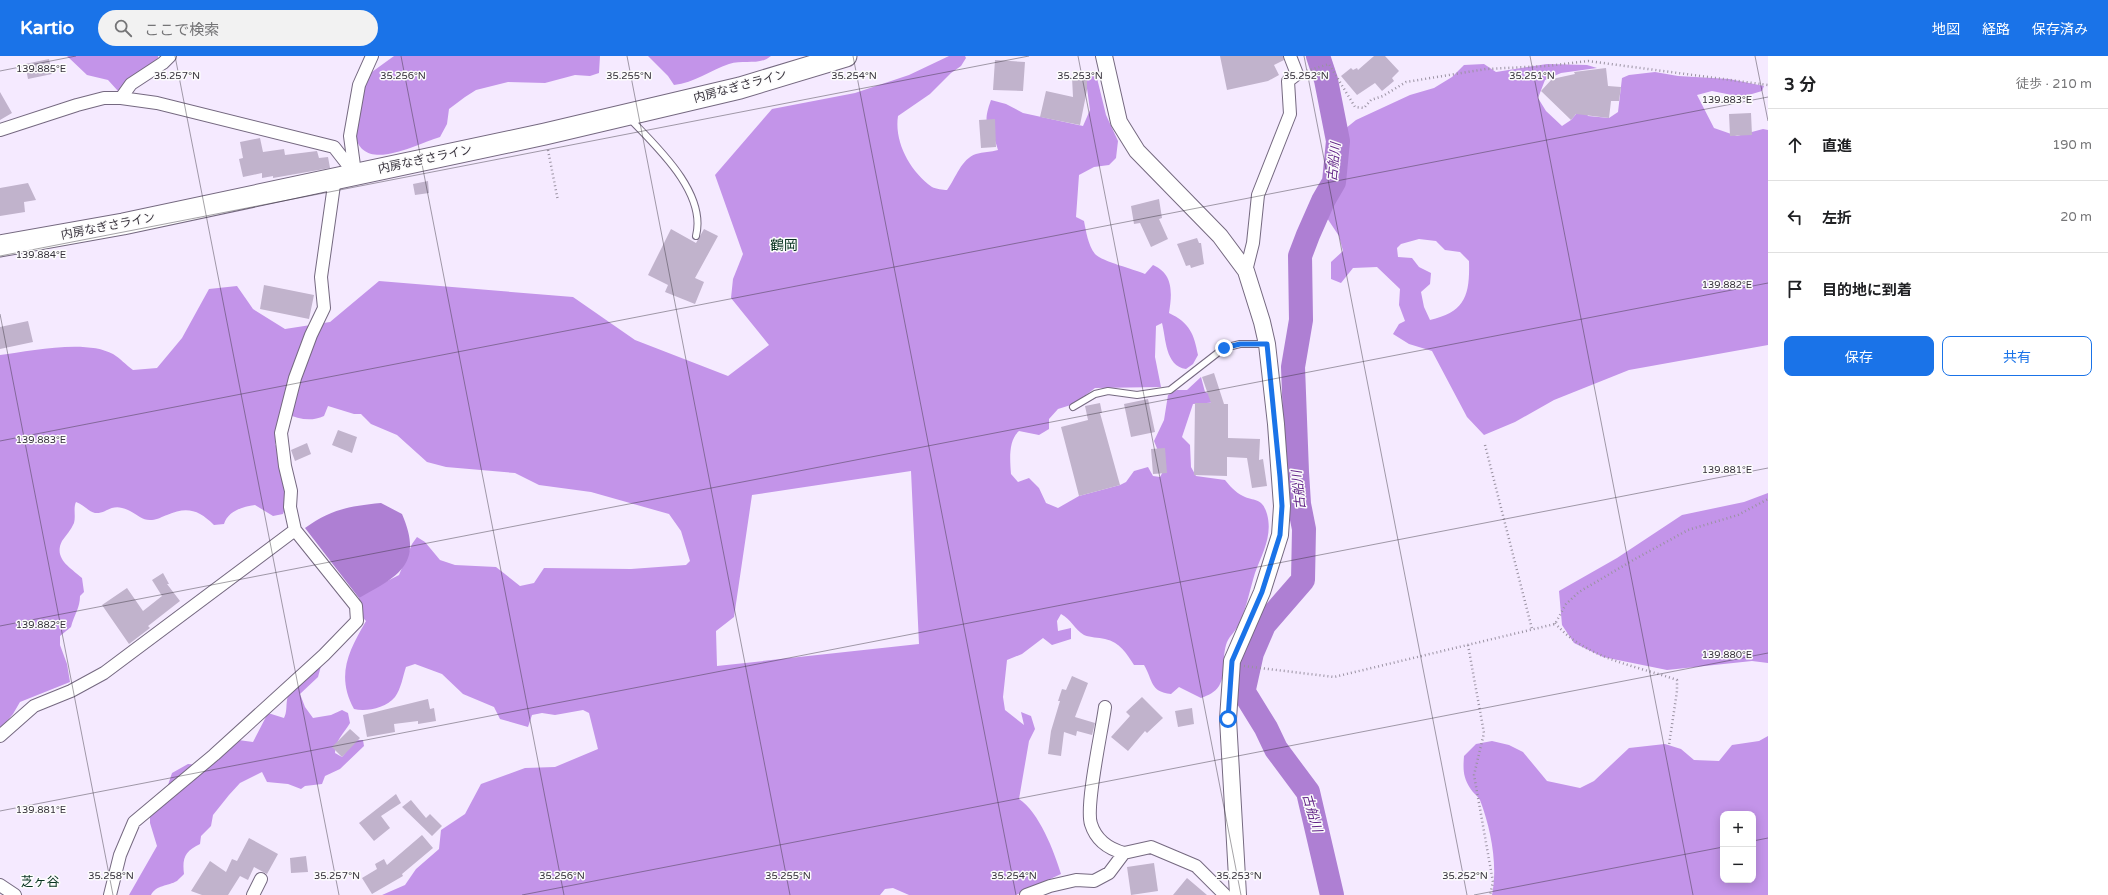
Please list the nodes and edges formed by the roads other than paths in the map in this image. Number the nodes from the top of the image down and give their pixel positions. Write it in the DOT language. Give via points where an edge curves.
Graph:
graph roads {
  1 [pos="170,56"];
  2 [pos="372,56"];
  3 [pos="846,56"];
  4 [pos="1104,56"];
  5 [pos="1290,56"];
  6 [pos="121,98"];
  7 [pos="626,115"];
  8 [pos="0,130"];
  9 [pos="356,174"];
  10 [pos="335,178"];
  11 [pos="696,236"];
  12 [pos="0,246"];
  13 [pos="1246,271"];
  14 [pos="1267,344"];
  15 [pos="1073,408"];
  16 [pos="294,530"];
  17 [pos="1106,707"];
  18 [pos="0,736"];
  19 [pos="1124,853"];
  20 [pos="261,879"];
  21 [pos="0,885"];
  22 [pos="15,895"];
  23 [pos="110,895"];
  24 [pos="253,895"];
  25 [pos="1026,895"];
  26 [pos="1225,895"];
  27 [pos="1238,895"];
  1 -- 6 [label="street" via="132,84"];
  2 -- 9 [label="street" via="359,85 350,136"];
  3 -- 7 [label="highway, 内房なぎさライン" via="740,88"];
  4 -- 13 [label="street" via="1119,122 1137,151 1220,236"];
  5 -- 13 [label="street" via="1297,74 1288,81 1290,114 1258,195 1253,243"];
  6 -- 8 [label="street" via="104,98 77,105"];
  6 -- 9 [label="street" via="157,103 334,147"];
  7 -- 9 [label="highway, 内房なぎさライン"];
  7 -- 11 [label="lane" via="670,162 692,197 698,226"];
  9 -- 10 [label="highway, 内房なぎさライン"];
  10 -- 12 [label="highway, 内房なぎさライン" via="123,224"];
  10 -- 16 [label="street" via="321,277 324,308 295,378 281,433 291,491 290,507"];
  13 -- 14 [label="street"];
  14 -- 15 [label="lane" via="1240,344 1224,348 1170,390 1137,395 1108,391 1095,394"];
  14 -- 27 [label="street" via="1282,506 1280,535 1262,592 1232,661 1228,719"];
  16 -- 18 [label="street" via="104,673 71,691 34,706"];
  16 -- 23 [label="street" via="356,606 357,621 324,655 214,756 134,822 120,855"];
  17 -- 19 [label="street" via="1093,781 1090,824 1099,839 1111,849"];
  19 -- 25 [label="street" via="1109,873 1094,881 1076,880"];
  19 -- 26 [label="street" via="1151,847 1196,866"];
  20 -- 24 [label="street"];
  21 -- 22 [label="street"];
}
